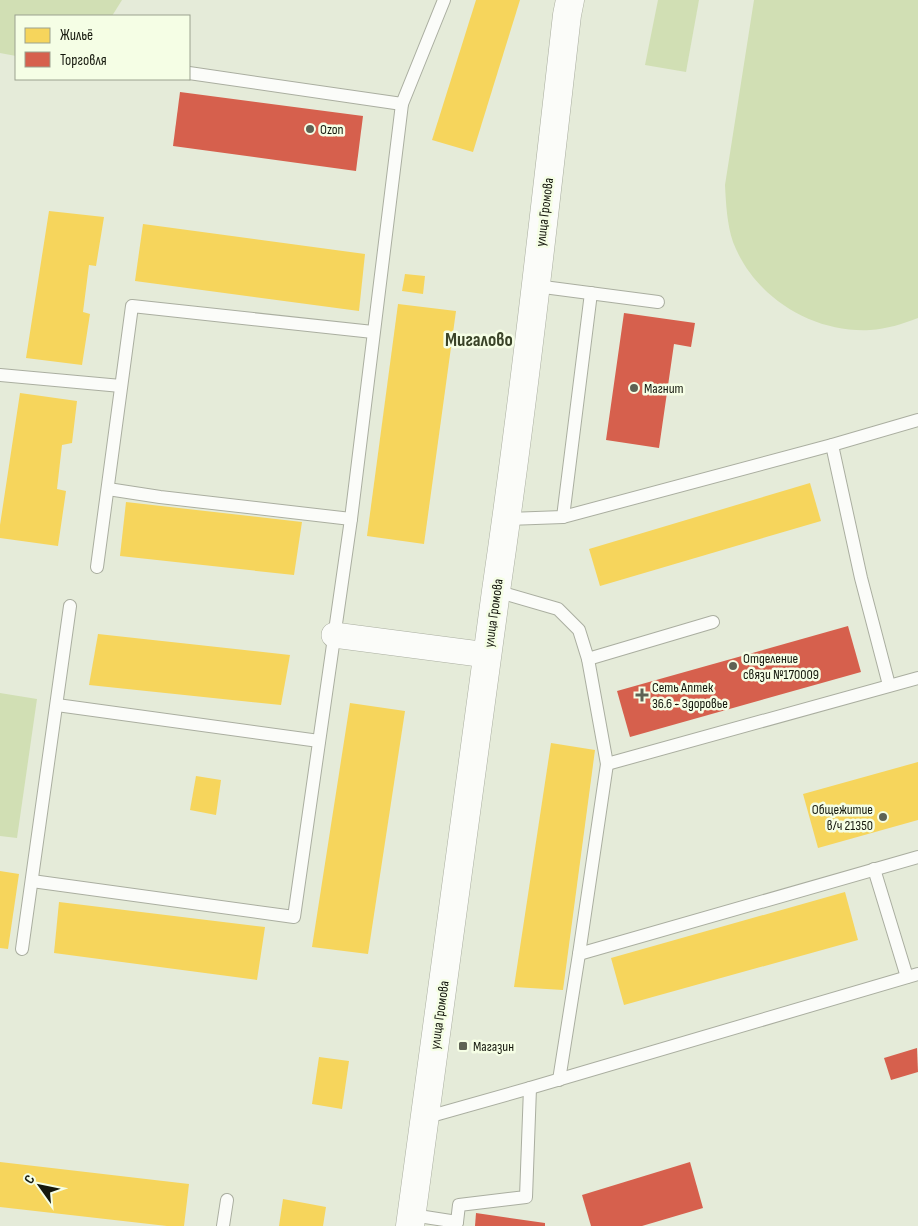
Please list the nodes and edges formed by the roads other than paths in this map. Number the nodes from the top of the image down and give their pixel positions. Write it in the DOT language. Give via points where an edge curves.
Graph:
graph roads {
  1 [pos="444,0"];
  2 [pos="570,0"];
  3 [pos="190,73"];
  4 [pos="402,104"];
  5 [pos="536,286"];
  6 [pos="591,293"];
  7 [pos="658,302"];
  8 [pos="373,332"];
  9 [pos="0,375"];
  10 [pos="121,386"];
  11 [pos="918,420"];
  12 [pos="832,445"];
  13 [pos="108,490"];
  14 [pos="563,516"];
  15 [pos="351,519"];
  16 [pos="506,519"];
  17 [pos="97,567"];
  18 [pos="496,590"];
  19 [pos="70,606"];
  20 [pos="713,622"];
  21 [pos="334,635"];
  22 [pos="487,655"];
  23 [pos="588,659"];
  24 [pos="918,678"];
  25 [pos="889,686"];
  26 [pos="57,704"];
  27 [pos="319,741"];
  28 [pos="607,764"];
  29 [pos="918,857"];
  30 [pos="874,869"];
  31 [pos="32,881"];
  32 [pos="22,949"];
  33 [pos="579,954"];
  34 [pos="913,975"];
  35 [pos="559,1080"];
  36 [pos="530,1088"];
  37 [pos="424,1118"];
  38 [pos="227,1200"];
  39 [pos="411,1221"];
  40 [pos="457,1224"];
  41 [pos="223,1226"];
  1 -- 4 [label="lane"];
  2 -- 5 [label="street, улица Громова"];
  3 -- 4 [label="lane"];
  4 -- 8 [label="lane"];
  5 -- 6 [label="lane"];
  5 -- 16 [label="street, улица Громова"];
  6 -- 7 [label="lane"];
  6 -- 14 [label="lane"];
  8 -- 10 [label="lane" via="132,306"];
  8 -- 15 [label="lane"];
  9 -- 10 [label="lane"];
  10 -- 13 [label="lane"];
  11 -- 12 [label="lane"];
  12 -- 14 [label="lane"];
  12 -- 25 [label="lane"];
  13 -- 15 [label="lane"];
  13 -- 17 [label="lane"];
  14 -- 16 [label="lane"];
  15 -- 21 [label="lane"];
  16 -- 18 [label="street, улица Громова"];
  18 -- 22 [label="street, улица Громова"];
  18 -- 23 [label="lane" via="558,609 579,630"];
  19 -- 26 [label="lane"];
  20 -- 23 [label="lane"];
  21 -- 22 [label="street"];
  21 -- 27 [label="lane"];
  22 -- 37 [label="street, улица Громова"];
  23 -- 28 [label="lane"];
  24 -- 25 [label="lane"];
  25 -- 28 [label="lane"];
  26 -- 27 [label="lane"];
  26 -- 31 [label="lane"];
  27 -- 31 [label="lane" via="294,917"];
  28 -- 33 [label="lane"];
  29 -- 30 [label="lane"];
  30 -- 33 [label="lane"];
  30 -- 34 [label="lane"];
  31 -- 32 [label="lane"];
  33 -- 35 [label="lane"];
  34 -- 35 [label="lane"];
  35 -- 36 [label="lane"];
  36 -- 37 [label="lane"];
  36 -- 40 [label="lane" via="526,1197 459,1205"];
  37 -- 39 [label="street, улица Громова"];
  38 -- 41 [label="lane"];
  39 -- 40 [label="lane"];
}
